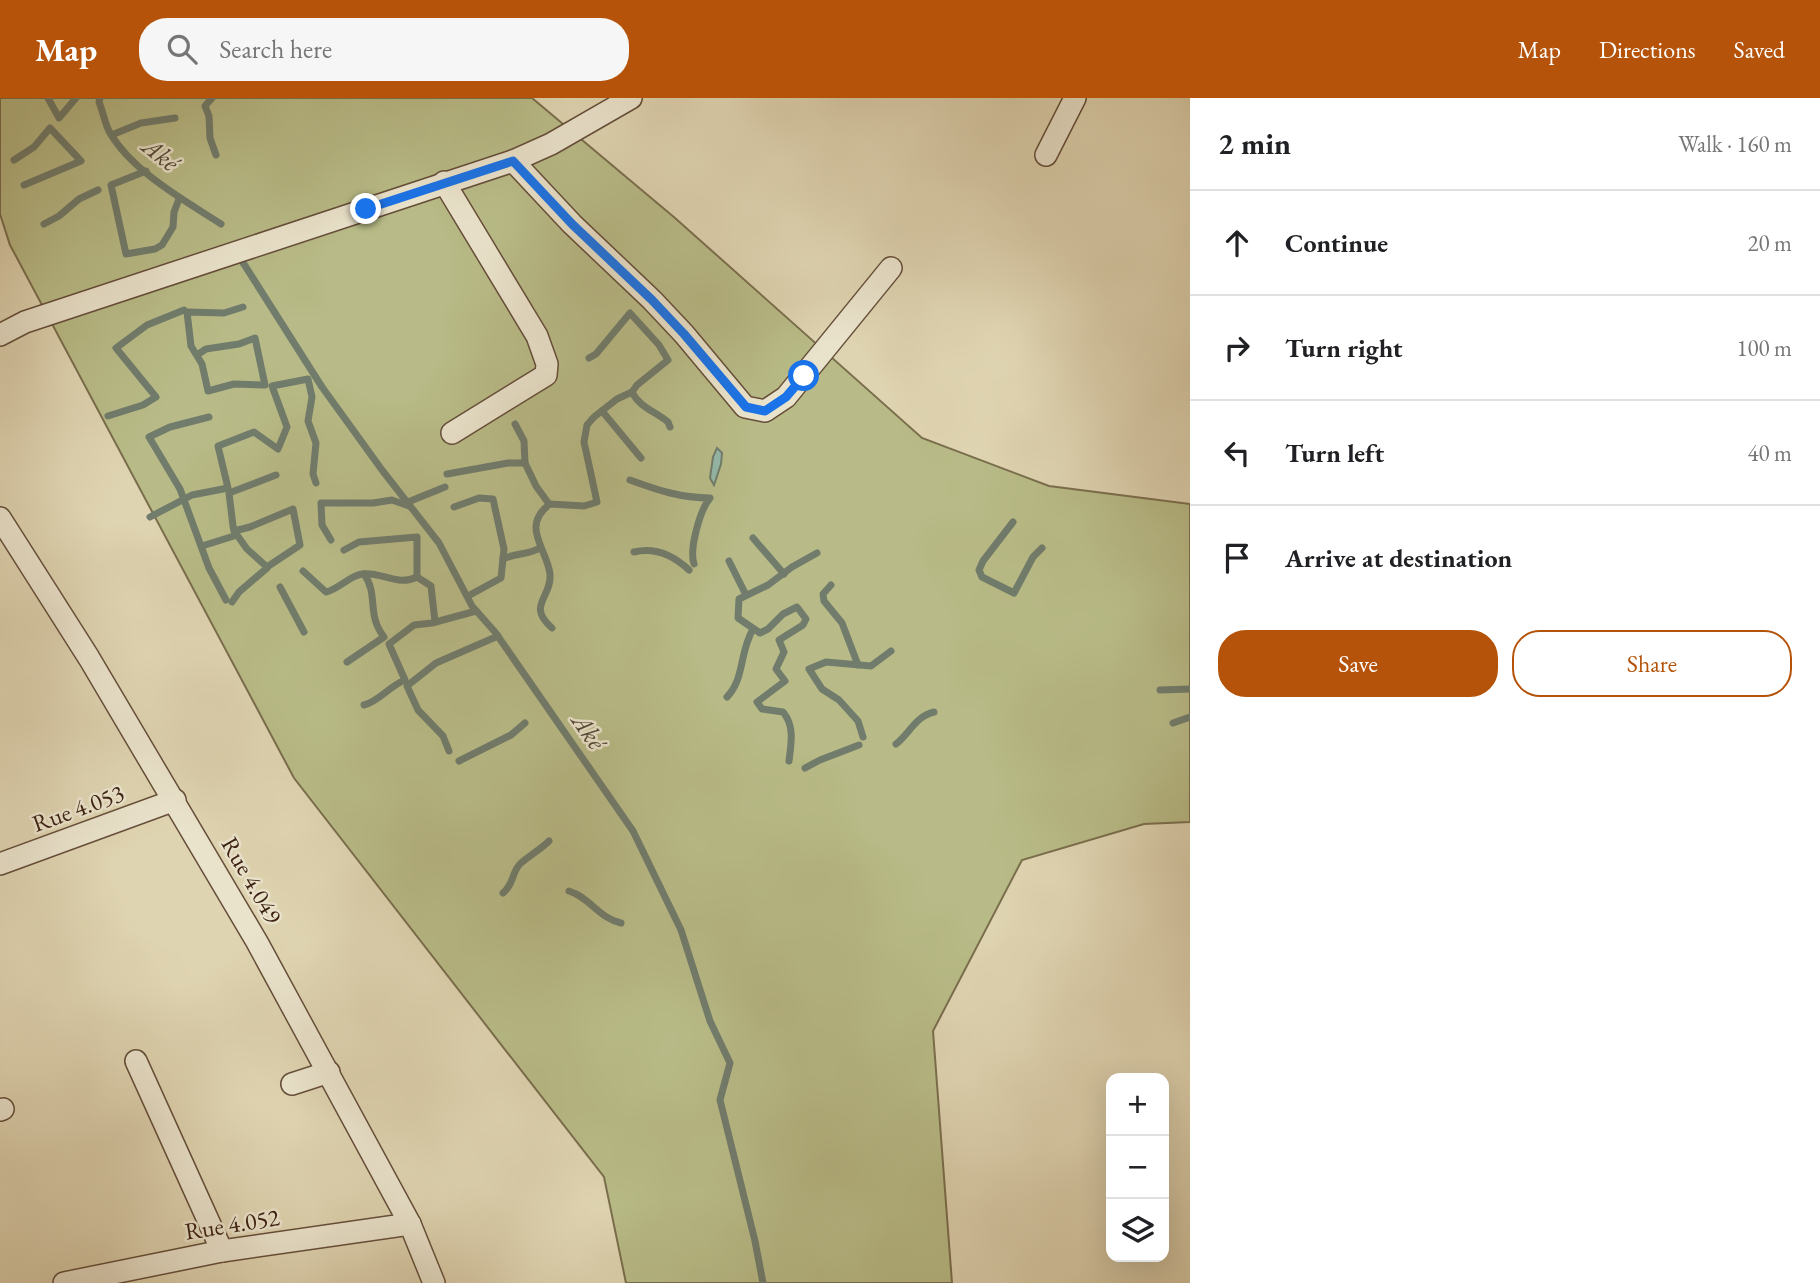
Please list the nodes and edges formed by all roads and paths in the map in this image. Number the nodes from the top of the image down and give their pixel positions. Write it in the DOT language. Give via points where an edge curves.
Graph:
graph roads {
  1 [pos="631,98"];
  2 [pos="1074,98"];
  3 [pos="1046,155"];
  4 [pos="513,161"];
  5 [pos="444,183"];
  6 [pos="891,268"];
  7 [pos="0,335"];
  8 [pos="452,433"];
  9 [pos="0,518"];
  10 [pos="175,800"];
  11 [pos="0,864"];
  12 [pos="136,1061"];
  13 [pos="329,1072"];
  14 [pos="292,1084"];
  15 [pos="410,1224"];
  16 [pos="222,1251"];
  17 [pos="64,1283"];
  18 [pos="434,1283"];
  1 -- 4 [label="street"];
  2 -- 3 [label="street"];
  4 -- 5 [label="street"];
  4 -- 6 [label="street" via="652,300 746,407 765,411 786,397"];
  5 -- 7 [label="street" via="25,322"];
  5 -- 8 [label="street" via="537,336 547,364 546,375"];
  9 -- 10 [label="street, Rue 4.049"];
  10 -- 11 [label="street, Rue 4.053"];
  10 -- 13 [label="street, Rue 4.049"];
  12 -- 16 [label="street"];
  13 -- 14 [label="street"];
  13 -- 15 [label="street, Rue 4.049"];
  15 -- 16 [label="street, Rue 4.052"];
  15 -- 18 [label="street, Rue 4.049"];
  16 -- 17 [label="street, Rue 4.052"];
}
